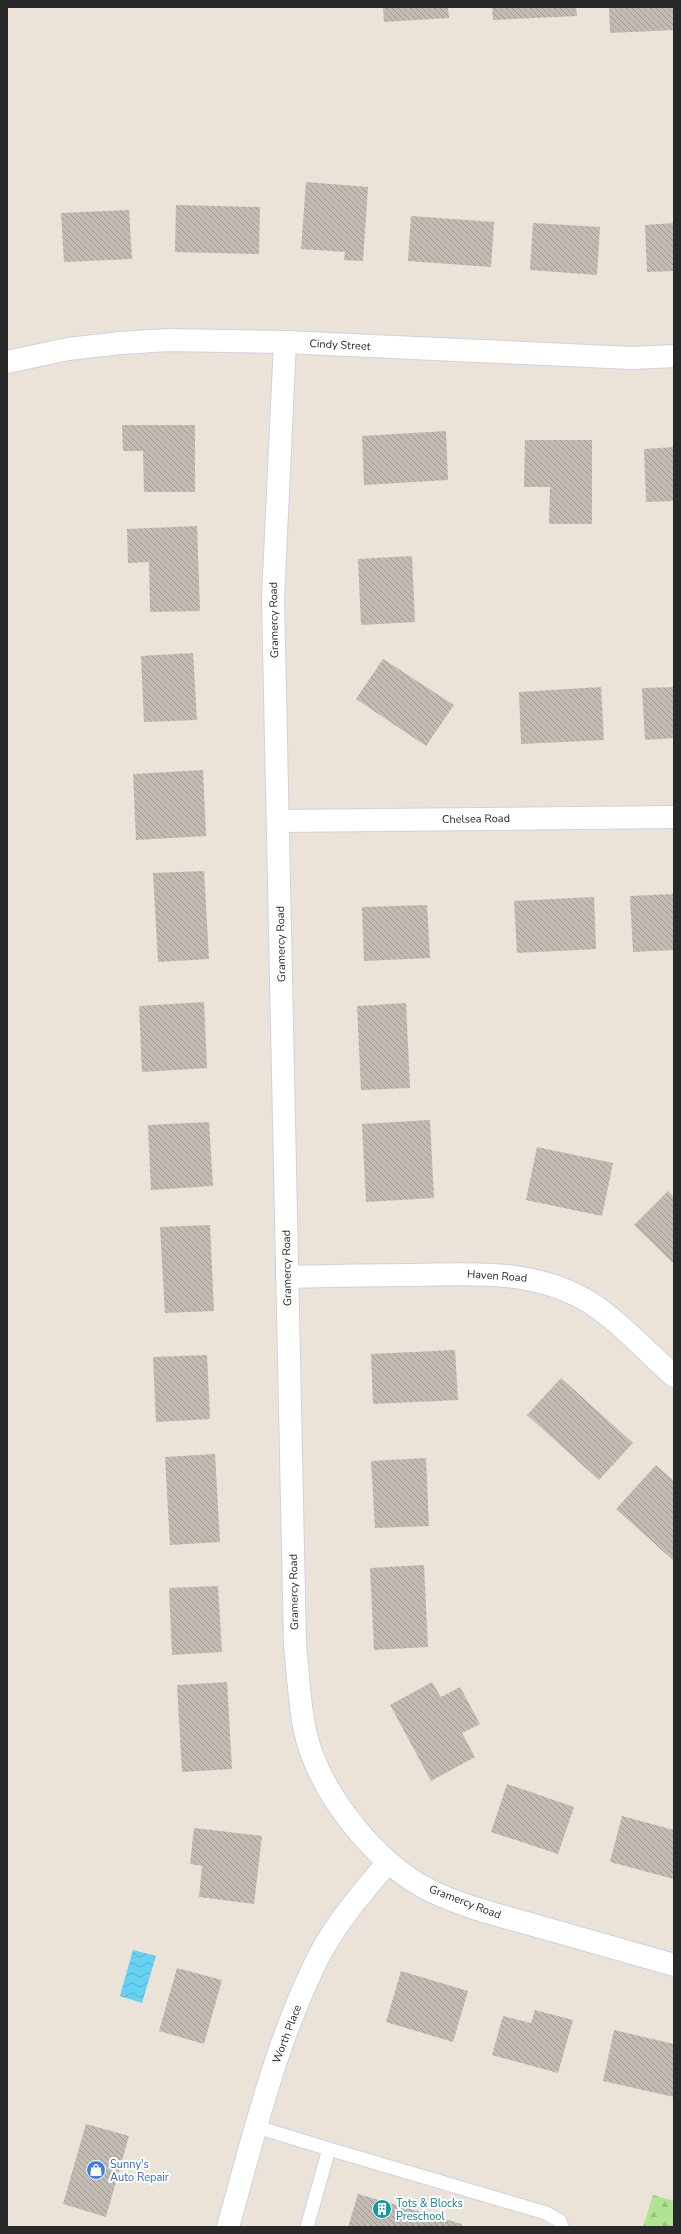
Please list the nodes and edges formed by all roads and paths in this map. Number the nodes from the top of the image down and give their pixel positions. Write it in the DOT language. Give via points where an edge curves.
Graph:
graph roads {
  1 [pos="285,342"];
  2 [pos="674,356"];
  3 [pos="7,362"];
  4 [pos="674,817"];
  5 [pos="278,821"];
  6 [pos="287,1277"];
  7 [pos="674,1376"];
  8 [pos="388,1862"];
  9 [pos="674,1965"];
  10 [pos="257,2127"];
  11 [pos="329,2149"];
  12 [pos="228,2227"];
  13 [pos="307,2227"];
  14 [pos="562,2227"];
  1 -- 2 [label="street, Cindy Street" via="632,358"];
  1 -- 3 [label="street, Cindy Street" via="168,340 121,343"];
  1 -- 5 [label="street, Gramercy Road" via="273,598"];
  4 -- 5 [label="street, Chelsea Road"];
  5 -- 6 [label="street, Gramercy Road"];
  6 -- 7 [label="street, Haven Road" via="483,1273 523,1276 585,1299"];
  6 -- 8 [label="street, Gramercy Road" via="295,1644 306,1732 329,1788 347,1818"];
  8 -- 9 [label="street, Gramercy Road" via="431,1891 462,1904"];
  8 -- 10 [label="street, Worth Place" via="338,1924 320,1954 280,2048"];
  10 -- 11 [label="lane"];
  10 -- 12 [label="street, Worth Place"];
  11 -- 13 [label="lane"];
  11 -- 14 [label="lane" via="546,2213 560,2221"];
}
